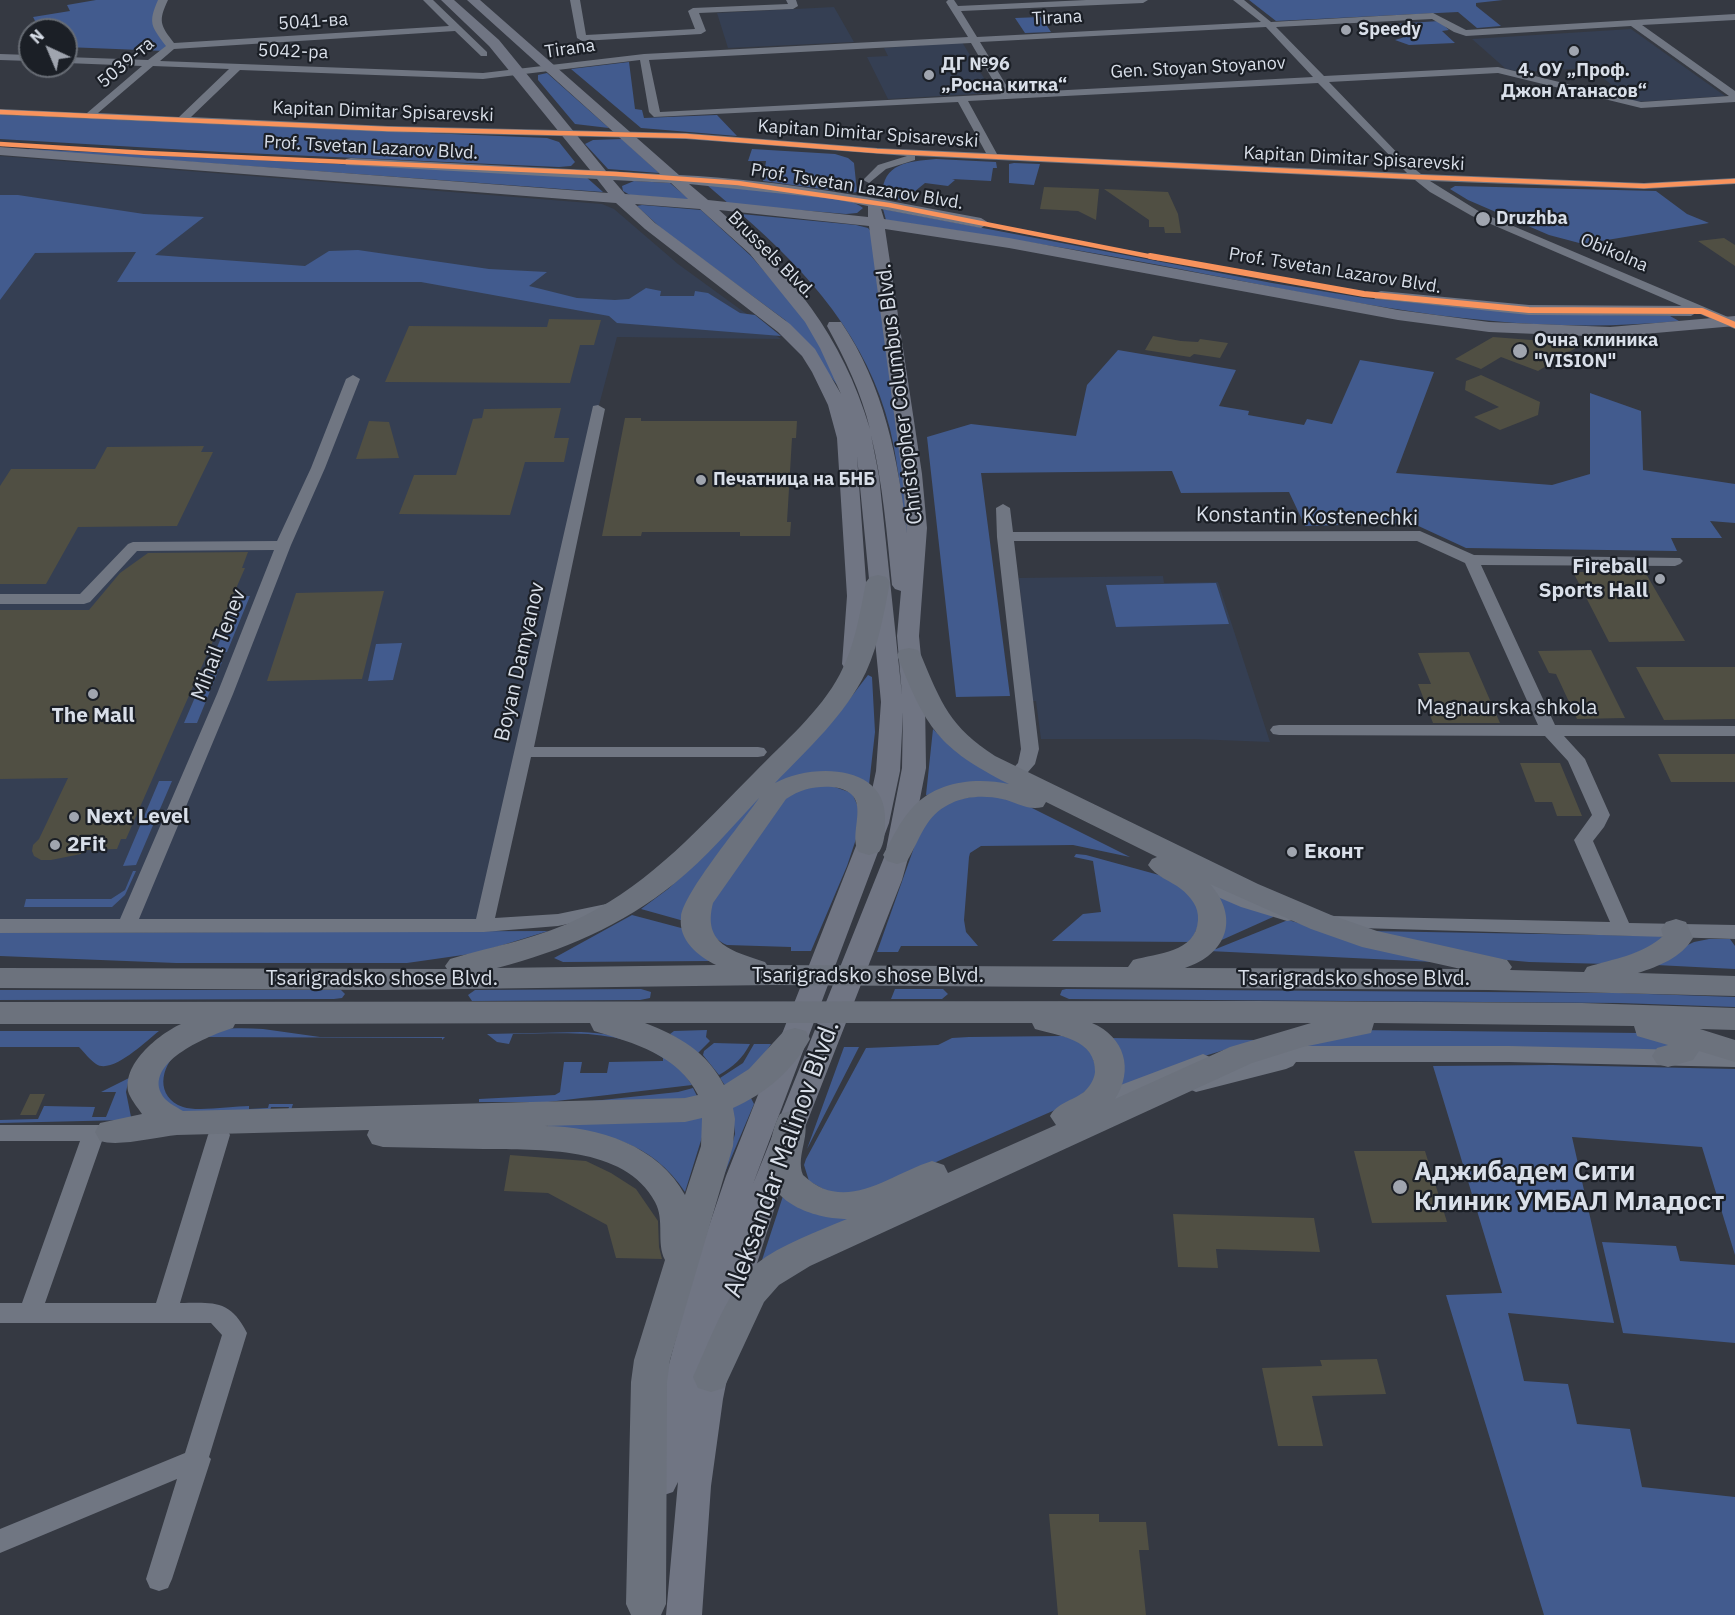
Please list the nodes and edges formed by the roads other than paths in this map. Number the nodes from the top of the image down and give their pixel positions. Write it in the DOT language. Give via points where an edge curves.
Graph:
graph roads {
  1 [pos="163,0"];
  2 [pos="429,0"];
  3 [pos="447,0"];
  4 [pos="473,0"];
  5 [pos="485,0"];
  6 [pos="575,0"];
  7 [pos="791,0"];
  8 [pos="950,0"];
  9 [pos="1143,0"];
  10 [pos="1238,0"];
  11 [pos="1084,1"];
  12 [pos="956,9"];
  13 [pos="1735,16"];
  14 [pos="1634,23"];
  15 [pos="1269,24"];
  16 [pos="458,28"];
  17 [pos="610,36"];
  18 [pos="974,39"];
  19 [pos="171,46"];
  20 [pos="484,54"];
  21 [pos="0,57"];
  22 [pos="644,57"];
  23 [pos="18,58"];
  24 [pos="613,59"];
  25 [pos="78,60"];
  26 [pos="150,63"];
  27 [pos="237,67"];
  28 [pos="519,73"];
  29 [pos="1320,78"];
  30 [pos="1007,95"];
  31 [pos="961,98"];
  32 [pos="1735,98"];
  33 [pos="0,112"];
  34 [pos="89,116"];
  35 [pos="182,120"];
  36 [pos="566,132"];
  37 [pos="0,144"];
  38 [pos="0,151"];
  39 [pos="935,154"];
  40 [pos="994,157"];
  41 [pos="587,159"];
  42 [pos="865,164"];
  43 [pos="556,171"];
  44 [pos="599,173"];
  45 [pos="664,177"];
  46 [pos="1417,177"];
  47 [pos="1735,181"];
  48 [pos="618,196"];
  49 [pos="872,204"];
  50 [pos="801,214"];
  51 [pos="877,223"];
  52 [pos="930,231"];
  53 [pos="882,248"];
  54 [pos="809,297"];
  55 [pos="1702,311"];
  56 [pos="1733,319"];
  57 [pos="353,379"];
  58 [pos="598,409"];
  59 [pos="846,438"];
  60 [pos="1003,508"];
  61 [pos="872,511"];
  62 [pos="1005,537"];
  63 [pos="283,545"];
  64 [pos="1471,560"];
  65 [pos="1675,561"];
  66 [pos="878,582"];
  67 [pos="0,599"];
  68 [pos="909,646"];
  69 [pos="852,675"];
  70 [pos="1279,730"];
  71 [pos="1549,730"];
  72 [pos="1735,731"];
  73 [pos="523,752"];
  74 [pos="758,752"];
  75 [pos="1015,776"];
  76 [pos="869,846"];
  77 [pos="897,855"];
  78 [pos="1177,873"];
  79 [pos="627,905"];
  80 [pos="1321,922"];
  81 [pos="484,925"];
  82 [pos="127,926"];
  83 [pos="0,927"];
  84 [pos="1622,928"];
  85 [pos="1676,929"];
  86 [pos="1735,932"];
  87 [pos="0,969"];
  88 [pos="773,975"];
  89 [pos="1085,977"];
  90 [pos="0,978"];
  91 [pos="54,978"];
  92 [pos="382,980"];
  93 [pos="1568,981"];
  94 [pos="1735,986"];
  95 [pos="846,990"];
  96 [pos="1004,1012"];
  97 [pos="0,1013"];
  98 [pos="283,1013"];
  99 [pos="556,1013"];
  100 [pos="1484,1013"];
  101 [pos="1582,1014"];
  102 [pos="1735,1018"];
  103 [pos="795,1039"];
  104 [pos="1671,1045"];
  105 [pos="1735,1052"];
  106 [pos="1241,1055"];
  107 [pos="1308,1055"];
  108 [pos="1735,1059"];
  109 [pos="1136,1101"];
  110 [pos="1073,1113"];
  111 [pos="177,1123"];
  112 [pos="791,1123"];
  113 [pos="103,1132"];
  114 [pos="0,1133"];
  115 [pos="219,1135"];
  116 [pos="679,1267"];
  117 [pos="0,1313"];
  118 [pos="30,1313"];
  119 [pos="165,1313"];
  120 [pos="711,1377"];
  121 [pos="198,1459"];
  122 [pos="0,1541"];
  123 [pos="159,1579"];
  124 [pos="646,1610"];
  125 [pos="684,1615"];
  1 -- 19 [label="street, 5039-та" via="155,24"];
  2 -- 16 [label="street"];
  3 -- 28 [label="main road"];
  4 -- 54 [label="main road, Brussels Blvd."];
  5 -- 54 [label="main road, Brussels Blvd." via="771,250"];
  6 -- 17 [label="street" via="582,38"];
  7 -- 17 [label="street" via="793,6 693,11 701,31"];
  8 -- 12 [label="street"];
  9 -- 11 [label="street"];
  10 -- 15 [label="street, Obikolna"];
  11 -- 12 [label="street"];
  12 -- 18 [label="street"];
  13 -- 14 [label="street, Tirana"];
  14 -- 15 [label="street, Tirana" via="1466,33 1433,16"];
  14 -- 32 [label="street"];
  15 -- 18 [label="street, Tirana"];
  15 -- 29 [label="street, Obikolna"];
  16 -- 19 [label="street, 5041-ва"];
  16 -- 20 [label="street"];
  17 -- 24 [label="street"];
  18 -- 22 [label="street, Tirana"];
  18 -- 30 [label="street"];
  19 -- 26 [label="street, 5039-та"];
  21 -- 23 [label="street"];
  22 -- 24 [label="street, Tirana"];
  22 -- 31 [label="street, Gen. Stoyan Stoyanov" via="654,112 658,115"];
  24 -- 28 [label="street, Tirana"];
  25 -- 26 [label="street, 5042-ра"];
  26 -- 27 [label="street, 5042-ра"];
  26 -- 34 [label="street, 5039-та"];
  27 -- 28 [label="street, 5042-ра" via="483,76"];
  27 -- 35 [label="street"];
  28 -- 36 [label="main road"];
  29 -- 30 [label="street, Gen. Stoyan Stoyanov"];
  29 -- 32 [label="street, Gen. Stoyan Stoyanov" via="1498,70 1641,105"];
  29 -- 46 [label="street, Obikolna"];
  30 -- 31 [label="street, Gen. Stoyan Stoyanov"];
  31 -- 40 [label="street"];
  33 -- 34 [label="street, Kapitan Dimitar Spisarevski"];
  34 -- 35 [label="street, Kapitan Dimitar Spisarevski"];
  35 -- 36 [label="street, Kapitan Dimitar Spisarevski"];
  36 -- 41 [label="main road"];
  36 -- 42 [label="street, Kapitan Dimitar Spisarevski" via="686,136"];
  37 -- 43 [label="main road, Prof. Tsvetan Lazarov Blvd."];
  38 -- 48 [label="main road, Prof. Tsvetan Lazarov Blvd."];
  39 -- 40 [label="street, Kapitan Dimitar Spisarevski"];
  39 -- 42 [label="street, Kapitan Dimitar Spisarevski"];
  39 -- 42 [label="street" via="882,167"];
  40 -- 46 [label="street, Kapitan Dimitar Spisarevski"];
  41 -- 43 [label="main road" via="581,166"];
  41 -- 44 [label="main road"];
  42 -- 49 [label="street, Christopher Columbus Blvd."];
  43 -- 44 [label="main road, Prof. Tsvetan Lazarov Blvd."];
  44 -- 45 [label="main road, Prof. Tsvetan Lazarov Blvd."];
  44 -- 48 [label="main road"];
  45 -- 48 [label="main road" via="624,182 617,186"];
  45 -- 49 [label="main road, Prof. Tsvetan Lazarov Blvd." via="790,189"];
  46 -- 47 [label="street, Kapitan Dimitar Spisarevski" via="1644,186"];
  46 -- 55 [label="street, Obikolna" via="1476,214"];
  48 -- 50 [label="main road, Prof. Tsvetan Lazarov Blvd."];
  48 -- 59 [label="main road" via="650,226 796,339 830,388"];
  49 -- 50 [label="main road" via="866,213 851,216"];
  49 -- 51 [label="main road, Christopher Columbus Blvd."];
  49 -- 55 [label="main road, Prof. Tsvetan Lazarov Blvd." via="1373,295 1528,310"];
  50 -- 51 [label="main road, Prof. Tsvetan Lazarov Blvd."];
  51 -- 52 [label="main road, Prof. Tsvetan Lazarov Blvd."];
  51 -- 53 [label="main road, Christopher Columbus Blvd."];
  52 -- 53 [label="main road" via="892,232"];
  52 -- 56 [label="main road, Prof. Tsvetan Lazarov Blvd." via="1466,324 1610,332"];
  53 -- 68 [label="main road, Christopher Columbus Blvd." via="917,528"];
  54 -- 61 [label="main road, Brussels Blvd." via="851,398 867,460"];
  54 -- 68 [label="main road, Brussels Blvd." via="839,332 857,366 882,432 891,479"];
  55 -- 56 [label="main road, Prof. Tsvetan Lazarov Blvd."];
  57 -- 63 [label="street, Mihail Tenev"];
  58 -- 73 [label="street, Boyan Damyanov"];
  59 -- 61 [label="main road"];
  59 -- 69 [label="main road" via="857,596"];
  60 -- 62 [label="street"];
  61 -- 66 [label="main road, Christopher Columbus Blvd."];
  62 -- 64 [label="street, Konstantin Kostenechki" via="1420,536"];
  62 -- 75 [label="street" via="1030,749 1026,764"];
  63 -- 67 [label="street" via="133,548 84,599"];
  63 -- 82 [label="street, Mihail Tenev"];
  64 -- 65 [label="street, Konstantin Kostenechki"];
  64 -- 71 [label="street"];
  66 -- 69 [label="highway" via="869,634"];
  66 -- 76 [label="main road, Christopher Columbus Blvd." via="892,702 892,736 883,803"];
  68 -- 75 [label="highway" via="931,709 949,735 975,756"];
  68 -- 77 [label="main road, Christopher Columbus Blvd." via="914,768"];
  69 -- 79 [label="highway" via="824,714 693,850"];
  70 -- 71 [label="street, Magnaurska shkola"];
  71 -- 72 [label="street, Magnaurska shkola"];
  71 -- 84 [label="street" via="1576,759 1601,815 1583,840"];
  73 -- 74 [label="street"];
  73 -- 81 [label="street, Boyan Damyanov"];
  75 -- 80 [label="highway" via="1248,891"];
  76 -- 88 [label="highway" via="871,806 866,795 856,788 832,779 808,778 777,793 699,902 694,922 699,938 711,950"];
  76 -- 103 [label="main road, Christopher Columbus Blvd."];
  77 -- 78 [label="highway" via="917,819 936,801 956,792 996,789 1023,796"];
  77 -- 95 [label="main road, Christopher Columbus Blvd."];
  78 -- 80 [label="street" via="1248,903"];
  78 -- 89 [label="highway" via="1198,888 1211,906 1213,924 1205,942 1173,960"];
  79 -- 81 [label="street" via="558,920"];
  79 -- 92 [label="highway" via="573,933 513,956"];
  80 -- 84 [label="street"];
  80 -- 93 [label="highway" via="1407,949"];
  81 -- 82 [label="street"];
  82 -- 83 [label="street"];
  84 -- 85 [label="street"];
  85 -- 86 [label="street"];
  85 -- 93 [label="highway" via="1678,938 1673,944 1642,961"];
  87 -- 91 [label="highway"];
  88 -- 89 [label="highway, Tsarigradsko shose Blvd."];
  88 -- 92 [label="highway, Tsarigradsko shose Blvd."];
  89 -- 93 [label="highway, Tsarigradsko shose Blvd."];
  90 -- 91 [label="highway, Tsarigradsko shose Blvd."];
  91 -- 92 [label="highway, Tsarigradsko shose Blvd."];
  93 -- 94 [label="highway, Tsarigradsko shose Blvd."];
  95 -- 112 [label="main road, Aleksandar Malinov Blvd."];
  96 -- 99 [label="highway, Tsarigradsko shose Blvd."];
  96 -- 100 [label="highway, Tsarigradsko shose Blvd."];
  96 -- 110 [label="highway" via="1086,1032 1105,1049 1111,1070 1107,1086 1096,1099"];
  97 -- 98 [label="highway, Tsarigradsko shose Blvd."];
  98 -- 99 [label="highway, Tsarigradsko shose Blvd."];
  98 -- 111 [label="highway" via="219,1021 189,1031 164,1048 148,1068 142,1087 148,1105"];
  99 -- 116 [label="highway" via="652,1036 697,1068 715,1097 719,1134"];
  100 -- 101 [label="highway, Tsarigradsko shose Blvd."];
  100 -- 106 [label="highway" via="1340,1028"];
  101 -- 102 [label="highway, Tsarigradsko shose Blvd."];
  101 -- 104 [label="highway"];
  103 -- 111 [label="highway" via="752,1084 725,1099 685,1110"];
  103 -- 124 [label="main road, Aleksandar Malinov Blvd." via="741,1176 695,1320 658,1495"];
  104 -- 105 [label="highway"];
  104 -- 107 [label="street"];
  104 -- 108 [label="street"];
  106 -- 107 [label="street"];
  106 -- 109 [label="highway"];
  106 -- 110 [label="street" via="1185,1067"];
  107 -- 109 [label="street"];
  109 -- 120 [label="highway" via="780,1266 751,1293"];
  110 -- 112 [label="highway" via="873,1200 849,1206 812,1200 786,1177"];
  111 -- 113 [label="highway"];
  112 -- 120 [label="main road, Aleksandar Malinov Blvd." via="737,1270"];
  113 -- 114 [label="street"];
  113 -- 115 [label="highway"];
  113 -- 118 [label="street"];
  115 -- 116 [label="highway" via="553,1138 596,1146 628,1159 668,1193 680,1238"];
  115 -- 119 [label="street"];
  116 -- 124 [label="highway" via="649,1382"];
  117 -- 118 [label="street"];
  118 -- 119 [label="street"];
  119 -- 121 [label="street" via="217,1313 235,1333"];
  120 -- 125 [label="main road, Aleksandar Malinov Blvd." via="694,1486"];
  121 -- 122 [label="street"];
  121 -- 123 [label="street"];
}
